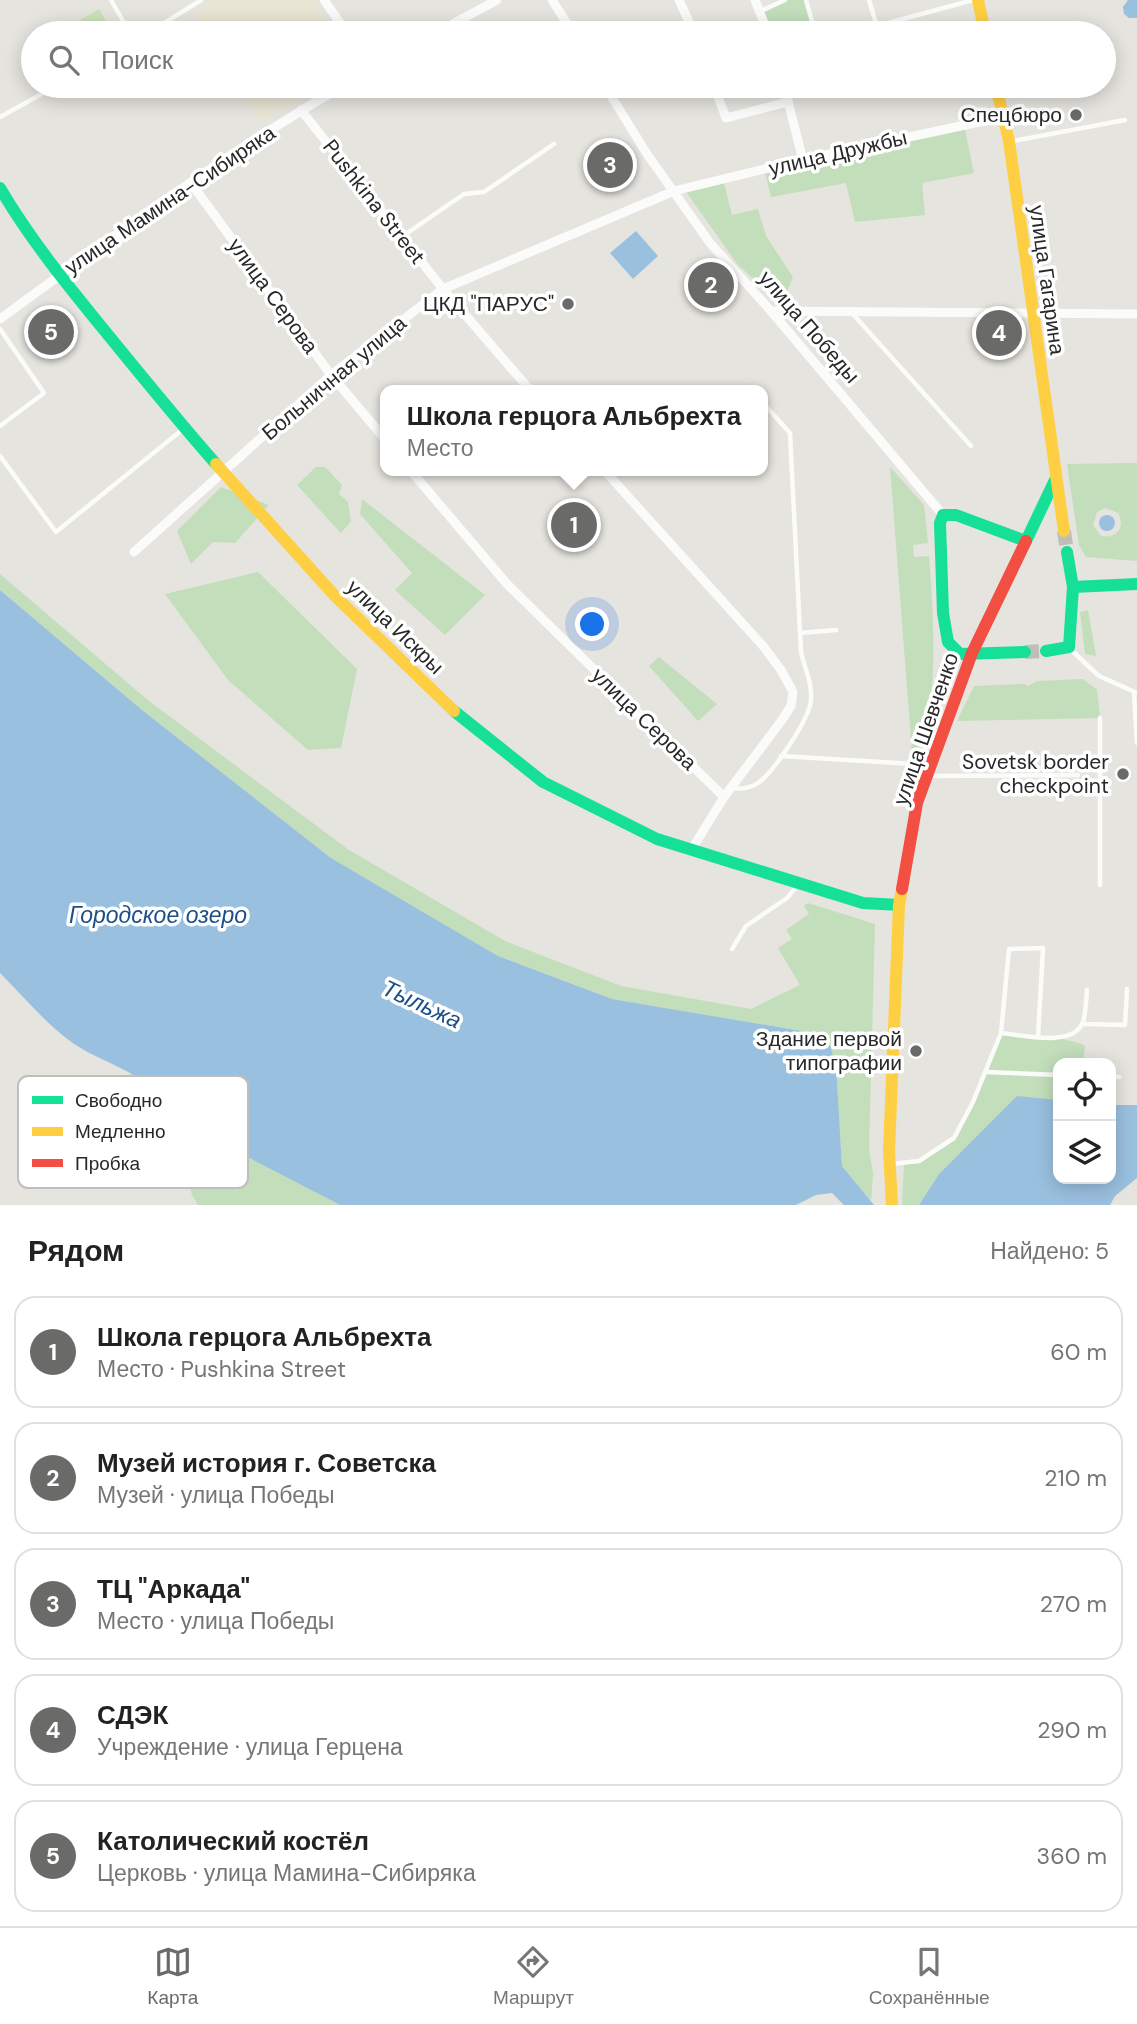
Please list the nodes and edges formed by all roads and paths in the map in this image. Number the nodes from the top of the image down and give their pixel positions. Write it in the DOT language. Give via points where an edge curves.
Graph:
graph roads {
  1 [pos="111,0"];
  2 [pos="201,0"];
  3 [pos="496,0"];
  4 [pos="552,0"];
  5 [pos="679,0"];
  6 [pos="755,0"];
  7 [pos="785,0"];
  8 [pos="806,0"];
  9 [pos="869,0"];
  10 [pos="976,0"];
  11 [pos="326,1"];
  12 [pos="759,12"];
  13 [pos="123,21"];
  14 [pos="167,21"];
  15 [pos="339,21"];
  16 [pos="458,21"];
  17 [pos="565,21"];
  18 [pos="689,21"];
  19 [pos="763,21"];
  20 [pos="812,21"];
  21 [pos="875,21"];
  22 [pos="896,21"];
  23 [pos="982,21"];
  24 [pos="34,98"];
  25 [pos="322,98"];
  26 [pos="612,98"];
  27 [pos="718,98"];
  28 [pos="787,98"];
  29 [pos="999,98"];
  30 [pos="788,102"];
  31 [pos="301,110"];
  32 [pos="0,117"];
  33 [pos="1003,117"];
  34 [pos="1125,120"];
  35 [pos="1009,141"];
  36 [pos="554,145"];
  37 [pos="803,160"];
  38 [pos="191,183"];
  39 [pos="0,188"];
  40 [pos="674,191"];
  41 [pos="402,237"];
  42 [pos="60,275"];
  43 [pos="443,289"];
  44 [pos="771,311"];
  45 [pos="850,312"];
  46 [pos="1032,314"];
  47 [pos="1137,314"];
  48 [pos="0,319"];
  49 [pos="0,329"];
  50 [pos="331,375"];
  51 [pos="526,385"];
  52 [pos="768,409"];
  53 [pos="0,426"];
  54 [pos="184,428"];
  55 [pos="380,433"];
  56 [pos="971,446"];
  57 [pos="0,456"];
  58 [pos="222,472"];
  59 [pos="415,476"];
  60 [pos="610,476"];
  61 [pos="1055,480"];
  62 [pos="943,515"];
  63 [pos="1063,531"];
  64 [pos="1026,541"];
  65 [pos="134,552"];
  66 [pos="1067,552"];
  67 [pos="1137,584"];
  68 [pos="1073,587"];
  69 [pos="836,630"];
  70 [pos="800,633"];
  71 [pos="1069,648"];
  72 [pos="1046,651"];
  73 [pos="1025,652"];
  74 [pos="972,653"];
  75 [pos="1135,693"];
  76 [pos="1100,718"];
  77 [pos="1137,743"];
  78 [pos="781,755"];
  79 [pos="929,770"];
  80 [pos="1078,775"];
  81 [pos="727,793"];
  82 [pos="692,849"];
  83 [pos="799,884"];
  84 [pos="1100,886"];
  85 [pos="899,905"];
  86 [pos="732,949"];
  87 [pos="1127,989"];
  88 [pos="1087,990"];
  89 [pos="1082,1024"];
  90 [pos="1001,1033"];
  91 [pos="1038,1037"];
  92 [pos="986,1072"];
  93 [pos="1053,1074"];
  94 [pos="1116,1077"];
  95 [pos="1119,1077"];
  96 [pos="890,1170"];
  97 [pos="892,1205"];
  1 -- 13 [label="lane"];
  2 -- 14 [label="lane"];
  3 -- 16 [label="street"];
  4 -- 17 [label="street"];
  5 -- 18 [label="street"];
  6 -- 12 [label="street"];
  7 -- 12 [label="lane"];
  8 -- 20 [label="lane"];
  9 -- 21 [label="lane"];
  10 -- 22 [label="lane"];
  10 -- 23 [label="main road"];
  11 -- 15 [label="street"];
  12 -- 19 [label="street"];
  24 -- 32 [label="lane"];
  25 -- 31 [label="street, улица Мамина-Сибиряка"];
  26 -- 40 [label="street, улица Победы"];
  27 -- 30 [label="street" via="726,118"];
  28 -- 30 [label="street"];
  29 -- 33 [label="main road, улица Гагарина"];
  30 -- 37 [label="street"];
  31 -- 38 [label="street, улица Мамина-Сибиряка"];
  31 -- 41 [label="street, Pushkina Street"];
  33 -- 35 [label="main road, улица Гагарина"];
  33 -- 37 [label="street, улица Дружбы"];
  34 -- 35 [label="lane"];
  35 -- 46 [label="main road, улица Гагарина"];
  36 -- 41 [label="lane" via="484,192 464,194"];
  37 -- 40 [label="street, улица Дружбы"];
  38 -- 42 [label="street, улица Мамина-Сибиряка"];
  38 -- 50 [label="street, улица Серова"];
  39 -- 42 [label="main road, улица Искры"];
  40 -- 43 [label="street, Больничная улица"];
  40 -- 44 [label="street, улица Победы" via="710,243"];
  41 -- 43 [label="street, Pushkina Street"];
  42 -- 48 [label="street, улица Мамина-Сибиряка"];
  42 -- 54 [label="main road, улица Искры"];
  43 -- 50 [label="street, Больничная улица"];
  43 -- 51 [label="street, Pushkina Street"];
  44 -- 45 [label="street"];
  44 -- 62 [label="street, улица Победы"];
  45 -- 46 [label="street"];
  45 -- 56 [label="lane"];
  46 -- 47 [label="street"];
  46 -- 61 [label="main road, улица Гагарина"];
  49 -- 53 [label="lane" via="44,393"];
  50 -- 55 [label="street, улица Серова"];
  50 -- 58 [label="street, Больничная улица"];
  52 -- 70 [label="lane" via="790,433"];
  54 -- 57 [label="lane" via="57,531"];
  54 -- 58 [label="main road, улица Искры"];
  58 -- 65 [label="street, Больничная улица"];
  58 -- 82 [label="main road, улица Искры" via="335,596 446,704 522,765 544,782 657,839"];
  59 -- 81 [label="street, улица Серова" via="507,584"];
  60 -- 81 [label="street" via="763,646 793,692 791,706"];
  61 -- 63 [label="main road, улица Гагарина"];
  61 -- 64 [label="main road, улица Шевченко"];
  62 -- 64 [label="main road" via="956,515"];
  62 -- 74 [label="main road" via="943,613 948,642 960,654"];
  64 -- 74 [label="main road, улица Шевченко"];
  66 -- 68 [label="main road"];
  67 -- 68 [label="main road"];
  68 -- 71 [label="main road"];
  69 -- 70 [label="lane"];
  70 -- 78 [label="lane" via="811,702"];
  71 -- 72 [label="main road"];
  71 -- 75 [label="lane" via="1099,676"];
  73 -- 74 [label="main road"];
  74 -- 79 [label="main road, улица Шевченко"];
  75 -- 77 [label="lane"];
  76 -- 84 [label="lane"];
  78 -- 79 [label="lane"];
  78 -- 81 [label="lane" via="758,783"];
  79 -- 80 [label="lane"];
  79 -- 85 [label="main road, улица Шевченко" via="917,803"];
  81 -- 82 [label="street"];
  82 -- 83 [label="main road, улица Искры"];
  83 -- 85 [label="main road, улица Искры" via="863,903"];
  83 -- 86 [label="lane" via="787,898 746,926"];
  85 -- 96 [label="main road, улица Шевченко"];
  87 -- 89 [label="lane" via="1125,1025"];
  88 -- 89 [label="lane"];
  89 -- 91 [label="lane" via="1063,1039"];
  90 -- 91 [label="lane"];
  90 -- 91 [label="lane" via="1009,949 1043,948"];
  90 -- 92 [label="lane"];
  92 -- 93 [label="lane"];
  92 -- 96 [label="lane" via="954,1138 919,1161"];
  94 -- 95 [label="lane"];
  96 -- 97 [label="main road, улица Шевченко"];
}
